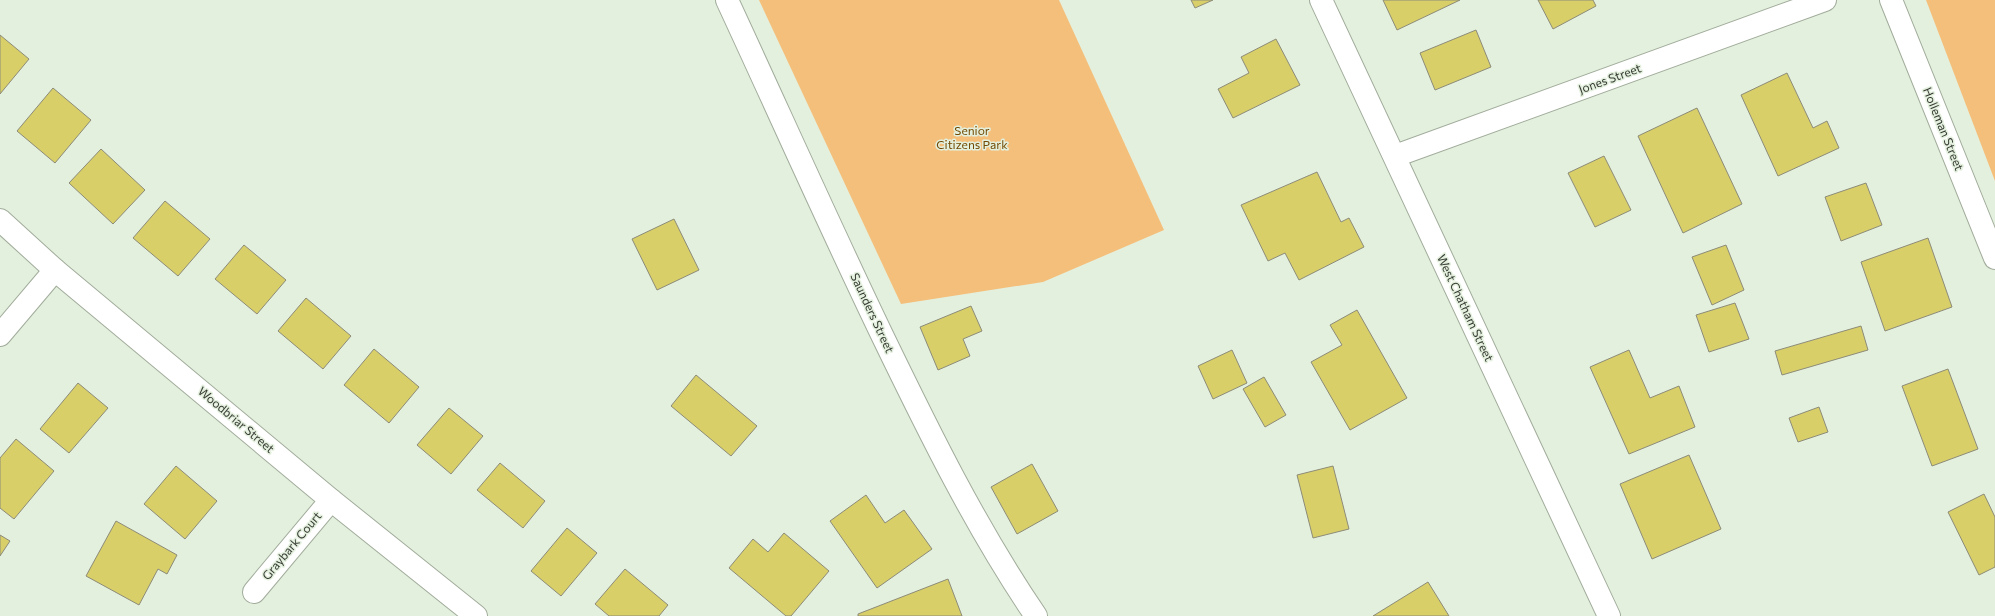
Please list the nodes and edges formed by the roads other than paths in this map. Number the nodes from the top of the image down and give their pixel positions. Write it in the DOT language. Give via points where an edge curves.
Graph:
graph roads {
  1 [pos="727,0"];
  2 [pos="1321,0"];
  3 [pos="1826,0"];
  4 [pos="1891,0"];
  5 [pos="1395,156"];
  6 [pos="0,220"];
  7 [pos="1995,258"];
  8 [pos="55,270"];
  9 [pos="0,335"];
  10 [pos="331,500"];
  11 [pos="254,592"];
  12 [pos="476,616"];
  13 [pos="1036,616"];
  14 [pos="1609,616"];
  1 -- 13 [label="street, Saunders Street" via="908,389 963,496"];
  2 -- 5 [label="street, West Chatham Street"];
  3 -- 5 [label="street, Jones Street"];
  4 -- 7 [label="street, Holleman Street"];
  5 -- 14 [label="street, West Chatham Street"];
  6 -- 8 [label="street, Woodbriar Street"];
  8 -- 9 [label="street"];
  8 -- 10 [label="street, Woodbriar Street"];
  10 -- 11 [label="street, Graybark Court"];
  10 -- 12 [label="street, Woodbriar Street"];
}
